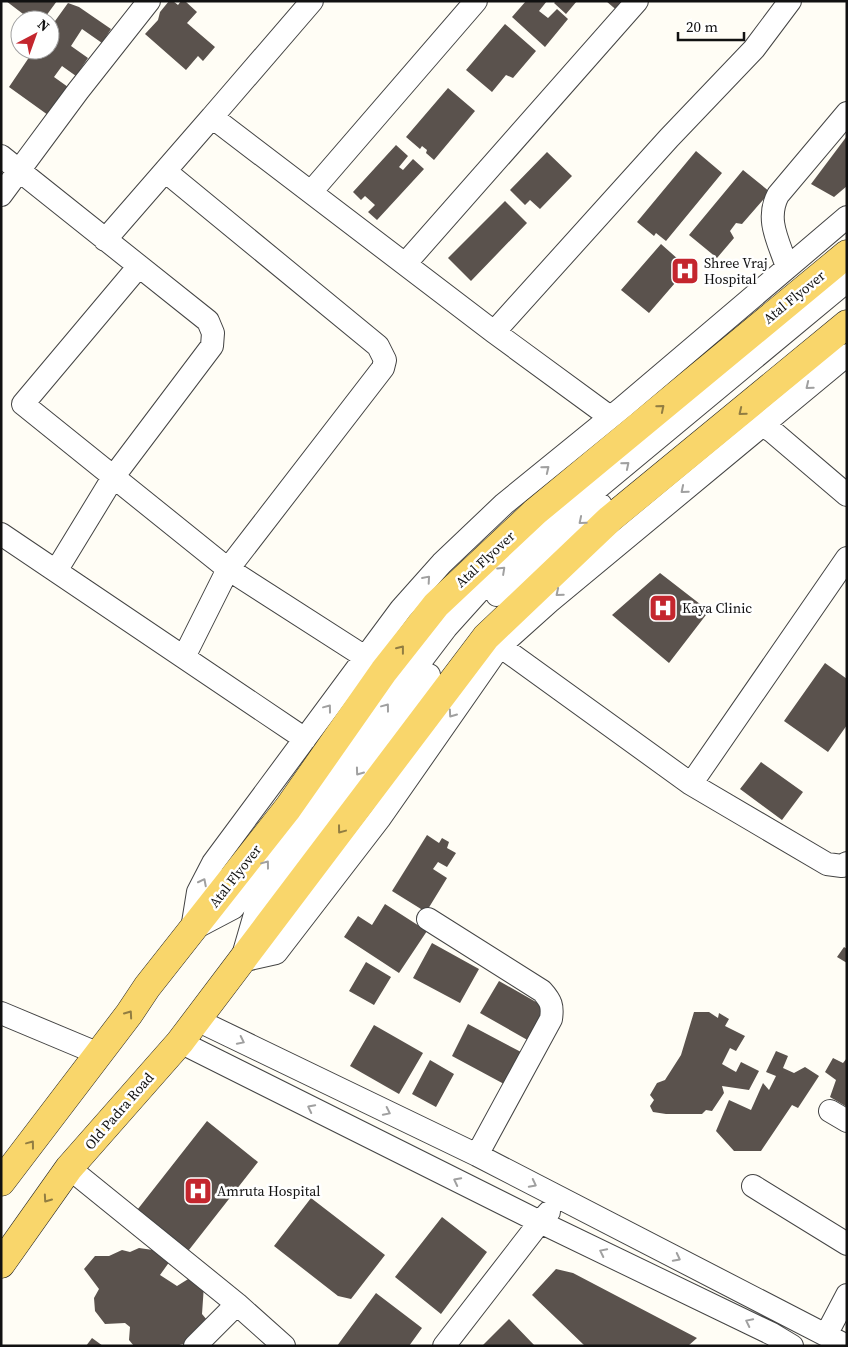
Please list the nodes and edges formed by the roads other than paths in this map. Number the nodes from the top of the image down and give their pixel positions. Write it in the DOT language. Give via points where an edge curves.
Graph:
graph roads {
  1 [pos="149,1"];
  2 [pos="312,1"];
  3 [pos="476,1"];
  4 [pos="637,1"];
  5 [pos="790,1"];
  6 [pos="847,113"];
  7 [pos="212,117"];
  8 [pos="1,156"];
  9 [pos="19,171"];
  10 [pos="165,172"];
  11 [pos="311,192"];
  12 [pos="1,195"];
  13 [pos="847,217"];
  14 [pos="105,240"];
  15 [pos="847,254"];
  16 [pos="405,264"];
  17 [pos="139,266"];
  18 [pos="788,267"];
  19 [pos="847,281"];
  20 [pos="847,298"];
  21 [pos="847,324"];
  22 [pos="494,332"];
  23 [pos="847,355"];
  24 [pos="610,417"];
  25 [pos="762,425"];
  26 [pos="114,476"];
  27 [pos="847,496"];
  28 [pos="1,534"];
  29 [pos="847,558"];
  30 [pos="228,569"];
  31 [pos="56,571"];
  32 [pos="500,646"];
  33 [pos="184,657"];
  34 [pos="365,657"];
  35 [pos="305,739"];
  36 [pos="691,784"];
  37 [pos="847,863"];
  38 [pos="428,919"];
  39 [pos="192,929"];
  40 [pos="241,961"];
  41 [pos="1,1013"];
  42 [pos="197,1020"];
  43 [pos="180,1042"];
  44 [pos="99,1054"];
  45 [pos="477,1155"];
  46 [pos="69,1168"];
  47 [pos="1,1182"];
  48 [pos="753,1186"];
  49 [pos="562,1199"];
  50 [pos="540,1222"];
  51 [pos="847,1244"];
  52 [pos="1,1264"];
  53 [pos="847,1295"];
  54 [pos="237,1304"];
  55 [pos="826,1334"];
  56 [pos="767,1340"];
  57 [pos="195,1346"];
  58 [pos="284,1346"];
  59 [pos="444,1346"];
  60 [pos="792,1346"];
  61 [pos="847,1346"];
  1 -- 9 [label="street"];
  2 -- 7 [label="street"];
  3 -- 11 [label="street"];
  4 -- 16 [label="street"];
  5 -- 22 [label="street" via="754,49"];
  6 -- 18 [label="street" via="772,205 773,226"];
  7 -- 10 [label="street"];
  7 -- 11 [label="street"];
  8 -- 9 [label="street"];
  9 -- 12 [label="street"];
  9 -- 14 [label="street"];
  10 -- 14 [label="street"];
  10 -- 30 [label="street" via="378,346 386,360"];
  11 -- 16 [label="street"];
  13 -- 18 [label="street"];
  14 -- 17 [label="street"];
  39 -- 15 [label="main road, Atal Flyover, one-way" via="288,808 384,672 436,605 535,512"];
  16 -- 22 [label="street"];
  17 -- 26 [label="street" via="208,321 213,332 212,346"];
  17 -- 26 [label="street" via="23,404"];
  18 -- 24 [label="street"];
  39 -- 19 [label="street, one-way" via="233,908 446,628 482,588 529,544"];
  20 -- 40 [label="street, one-way" via="490,600 432,670 256,914"];
  21 -- 40 [label="main road, one-way" via="610,519 486,637"];
  22 -- 24 [label="street"];
  23 -- 25 [label="street, one-way"];
  34 -- 24 [label="street, one-way" via="401,609 442,563 504,504"];
  25 -- 27 [label="street"];
  25 -- 32 [label="street, one-way"];
  26 -- 30 [label="street"];
  26 -- 31 [label="street"];
  28 -- 31 [label="street"];
  29 -- 36 [label="street"];
  30 -- 33 [label="street"];
  30 -- 34 [label="street"];
  31 -- 33 [label="street"];
  32 -- 36 [label="street"];
  32 -- 40 [label="street, one-way" via="380,818 276,953"];
  33 -- 35 [label="street"];
  35 -- 34 [label="street, one-way"];
  39 -- 35 [label="street, one-way" via="198,892 213,863"];
  36 -- 37 [label="street" via="828,864 842,866"];
  38 -- 45 [label="street" via="542,991 553,1007 551,1019"];
  44 -- 39 [label="main road, one-way"];
  40 -- 42 [label="main road, Old Padra Road"];
  41 -- 44 [label="street"];
  42 -- 43 [label="main road, Old Padra Road"];
  42 -- 45 [label="street, one-way"];
  43 -- 46 [label="main road, Old Padra Road"];
  50 -- 43 [label="street, one-way"];
  47 -- 44 [label="main road, one-way"];
  45 -- 49 [label="street, one-way"];
  46 -- 52 [label="main road, Old Padra Road, one-way"];
  46 -- 54 [label="street"];
  48 -- 51 [label="street"];
  49 -- 50 [label="street"];
  49 -- 55 [label="street, one-way"];
  56 -- 50 [label="street, one-way"];
  50 -- 59 [label="street"];
  53 -- 55 [label="street"];
  54 -- 57 [label="street"];
  54 -- 58 [label="street"];
  55 -- 61 [label="street"];
  56 -- 60 [label="street"];
}
